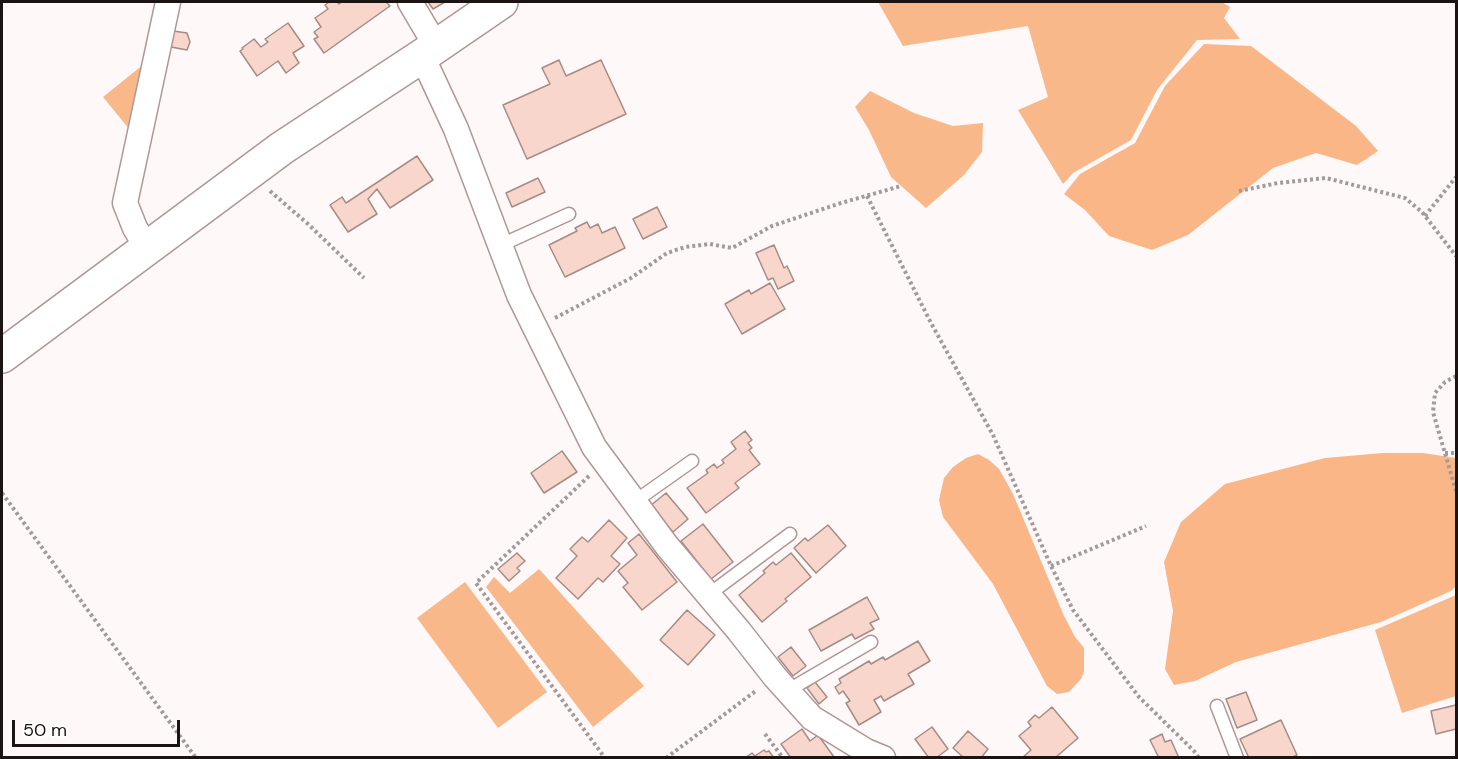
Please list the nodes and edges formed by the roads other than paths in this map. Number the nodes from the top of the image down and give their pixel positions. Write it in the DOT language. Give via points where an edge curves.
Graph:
graph roads {
  1 [pos="168,2"];
  2 [pos="410,2"];
  3 [pos="501,2"];
  4 [pos="429,51"];
  5 [pos="568,214"];
  6 [pos="501,245"];
  7 [pos="147,248"];
  8 [pos="2,356"];
  9 [pos="692,461"];
  10 [pos="634,502"];
  11 [pos="790,534"];
  12 [pos="708,595"];
  13 [pos="871,642"];
  14 [pos="781,684"];
  15 [pos="1217,706"];
  16 [pos="883,758"];
  17 [pos="1237,758"];
  1 -- 7 [label="street" via="125,203"];
  2 -- 4 [label="street"];
  3 -- 4 [label="street"];
  4 -- 6 [label="street"];
  4 -- 7 [label="street" via="282,148"];
  5 -- 6 [label="lane"];
  6 -- 10 [label="street" via="519,295 594,447"];
  7 -- 8 [label="street"];
  9 -- 10 [label="lane"];
  10 -- 12 [label="street"];
  11 -- 12 [label="lane"];
  12 -- 14 [label="street"];
  13 -- 14 [label="lane"];
  14 -- 16 [label="street" via="812,718 866,752"];
  15 -- 17 [label="lane"];
}
